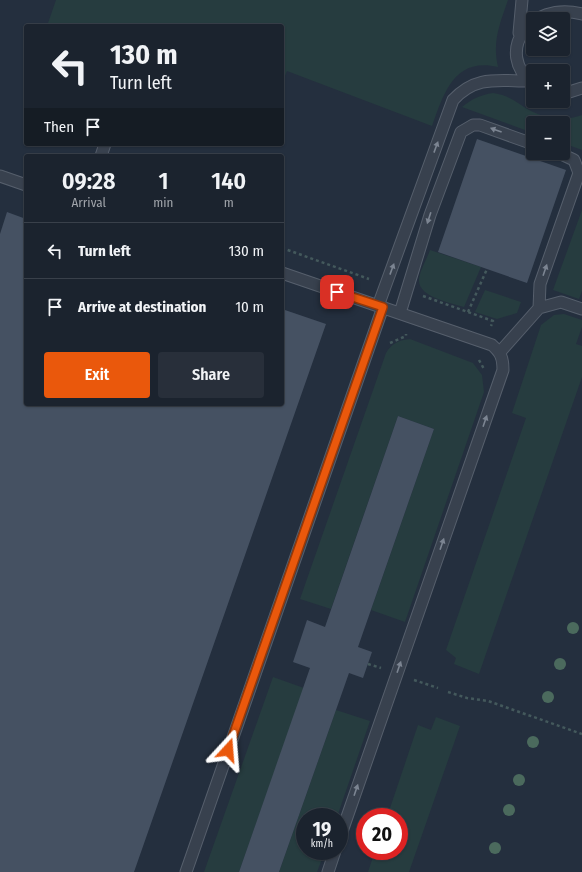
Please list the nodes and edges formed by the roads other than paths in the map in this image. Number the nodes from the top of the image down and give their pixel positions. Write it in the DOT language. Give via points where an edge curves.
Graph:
graph roads {
  1 [pos="522,0"];
  2 [pos="582,14"];
  3 [pos="519,37"];
  4 [pos="526,75"];
  5 [pos="526,82"];
  6 [pos="582,88"];
  7 [pos="570,92"];
  8 [pos="526,141"];
  9 [pos="570,158"];
  10 [pos="0,176"];
  11 [pos="24,184"];
  12 [pos="284,274"];
  13 [pos="380,307"];
  14 [pos="539,308"];
  15 [pos="582,309"];
  16 [pos="400,313"];
  17 [pos="500,352"];
  18 [pos="348,814"];
  19 [pos="332,860"];
  20 [pos="186,872"];
  21 [pos="328,872"];
  1 -- 3 [label="lane"];
  2 -- 3 [label="lane" via="561,8 540,13 531,19"];
  3 -- 4 [label="lane" via="519,65"];
  13 -- 5 [label="lane, one-way" via="453,100 460,92 478,82"];
  6 -- 7 [label="lane"];
  8 -- 16 [label="lane, one-way" via="480,125 473,125 461,132 430,215"];
  14 -- 9 [label="lane, one-way" via="540,284 579,172 574,160"];
  10 -- 11 [label="lane"];
  12 -- 13 [label="lane"];
  13 -- 16 [label="lane"];
  13 -- 20 [label="lane"];
  14 -- 15 [label="lane" via="561,302"];
  14 -- 17 [label="lane"];
  16 -- 17 [label="lane" via="485,342"];
  18 -- 17 [label="lane, one-way" via="503,370"];
  19 -- 21 [label="lane"];
}
